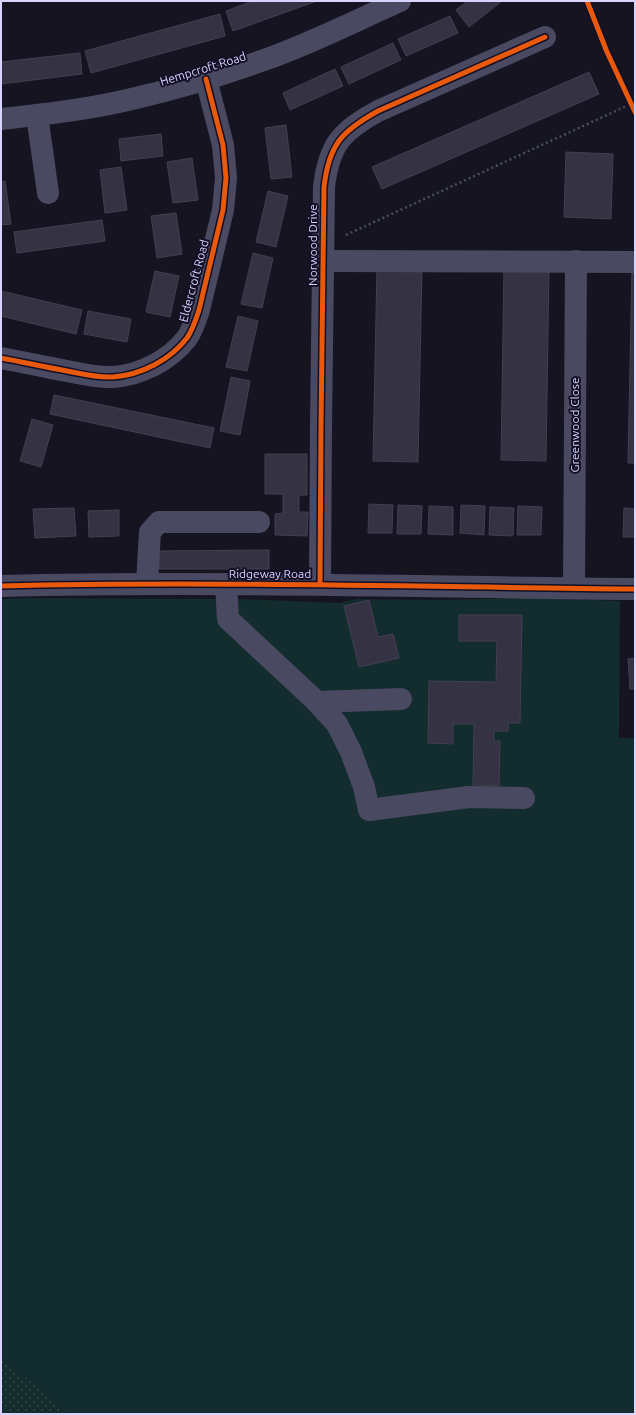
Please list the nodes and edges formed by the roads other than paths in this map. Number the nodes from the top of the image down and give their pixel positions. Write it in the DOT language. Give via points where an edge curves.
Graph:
graph roads {
  1 [pos="400,1"];
  2 [pos="545,37"];
  3 [pos="206,79"];
  4 [pos="37,115"];
  5 [pos="1,119"];
  6 [pos="48,196"];
  7 [pos="324,253"];
  8 [pos="576,261"];
  9 [pos="635,262"];
  10 [pos="1,358"];
  11 [pos="259,522"];
  12 [pos="147,584"];
  13 [pos="226,584"];
  14 [pos="320,584"];
  15 [pos="1,586"];
  16 [pos="574,588"];
  17 [pos="635,589"];
  18 [pos="401,699"];
  19 [pos="318,702"];
  20 [pos="524,798"];
  1 -- 3 [label="street, Hempcroft Road" via="294,49"];
  2 -- 7 [label="street, Norwood Drive" via="378,110 353,126 335,146 329,158 324,187"];
  3 -- 4 [label="street, Hempcroft Road" via="135,99"];
  3 -- 10 [label="street, Eldercroft Road" via="223,145 225,192 199,310 187,337 175,351 156,364 132,374 112,377 94,376"];
  4 -- 5 [label="street, Hempcroft Road"];
  4 -- 6 [label="street"];
  7 -- 8 [label="street"];
  7 -- 14 [label="street, Norwood Drive"];
  8 -- 9 [label="street"];
  8 -- 16 [label="street, Greenwood Close"];
  11 -- 12 [label="street" via="159,522 150,532"];
  12 -- 13 [label="street, Ridgeway Road"];
  12 -- 15 [label="street, Ridgeway Road"];
  13 -- 14 [label="street, Ridgeway Road"];
  13 -- 19 [label="street" via="228,619"];
  14 -- 16 [label="street, Ridgeway Road"];
  16 -- 17 [label="street, Ridgeway Road"];
  18 -- 19 [label="street"];
  19 -- 20 [label="street" via="337,724 351,752 364,787 369,810 469,797"];
}
